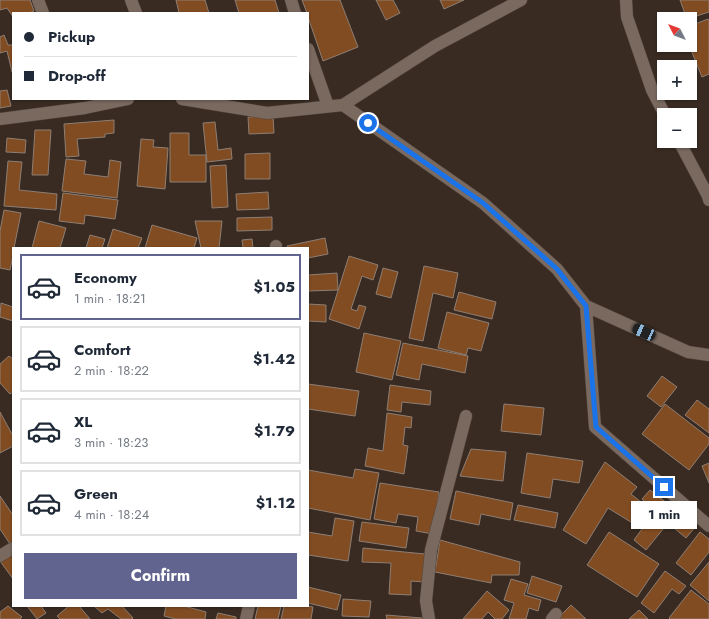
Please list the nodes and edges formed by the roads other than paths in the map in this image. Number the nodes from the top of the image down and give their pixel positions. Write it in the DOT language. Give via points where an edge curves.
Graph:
graph roads {
  1 [pos="38,0"];
  2 [pos="131,0"];
  3 [pos="291,0"];
  4 [pos="521,0"];
  5 [pos="626,0"];
  6 [pos="43,12"];
  7 [pos="136,12"];
  8 [pos="296,12"];
  9 [pos="309,52"];
  10 [pos="119,100"];
  11 [pos="188,100"];
  12 [pos="83,104"];
  13 [pos="343,105"];
  14 [pos="328,106"];
  15 [pos="661,108"];
  16 [pos="0,119"];
  17 [pos="683,148"];
  18 [pos="709,200"];
  19 [pos="586,306"];
  20 [pos="709,355"];
  21 [pos="466,416"];
  22 [pos="709,526"];
  23 [pos="12,549"];
  24 [pos="0,556"];
  25 [pos="249,607"];
  26 [pos="246,619"];
  27 [pos="429,619"];
  1 -- 6 [label="street"];
  2 -- 7 [label="street"];
  3 -- 8 [label="street"];
  4 -- 13 [label="street" via="435,46"];
  5 -- 15 [label="street" via="627,18 652,90"];
  9 -- 14 [label="street"];
  10 -- 12 [label="street"];
  11 -- 14 [label="street" via="267,113"];
  12 -- 16 [label="street"];
  13 -- 14 [label="street"];
  13 -- 19 [label="street" via="483,203 557,269"];
  17 -- 18 [label="street"];
  19 -- 20 [label="street" via="688,352"];
  19 -- 22 [label="street" via="596,427"];
  21 -- 27 [label="street" via="431,550 426,601"];
  23 -- 24 [label="street"];
  25 -- 26 [label="street"];
}
